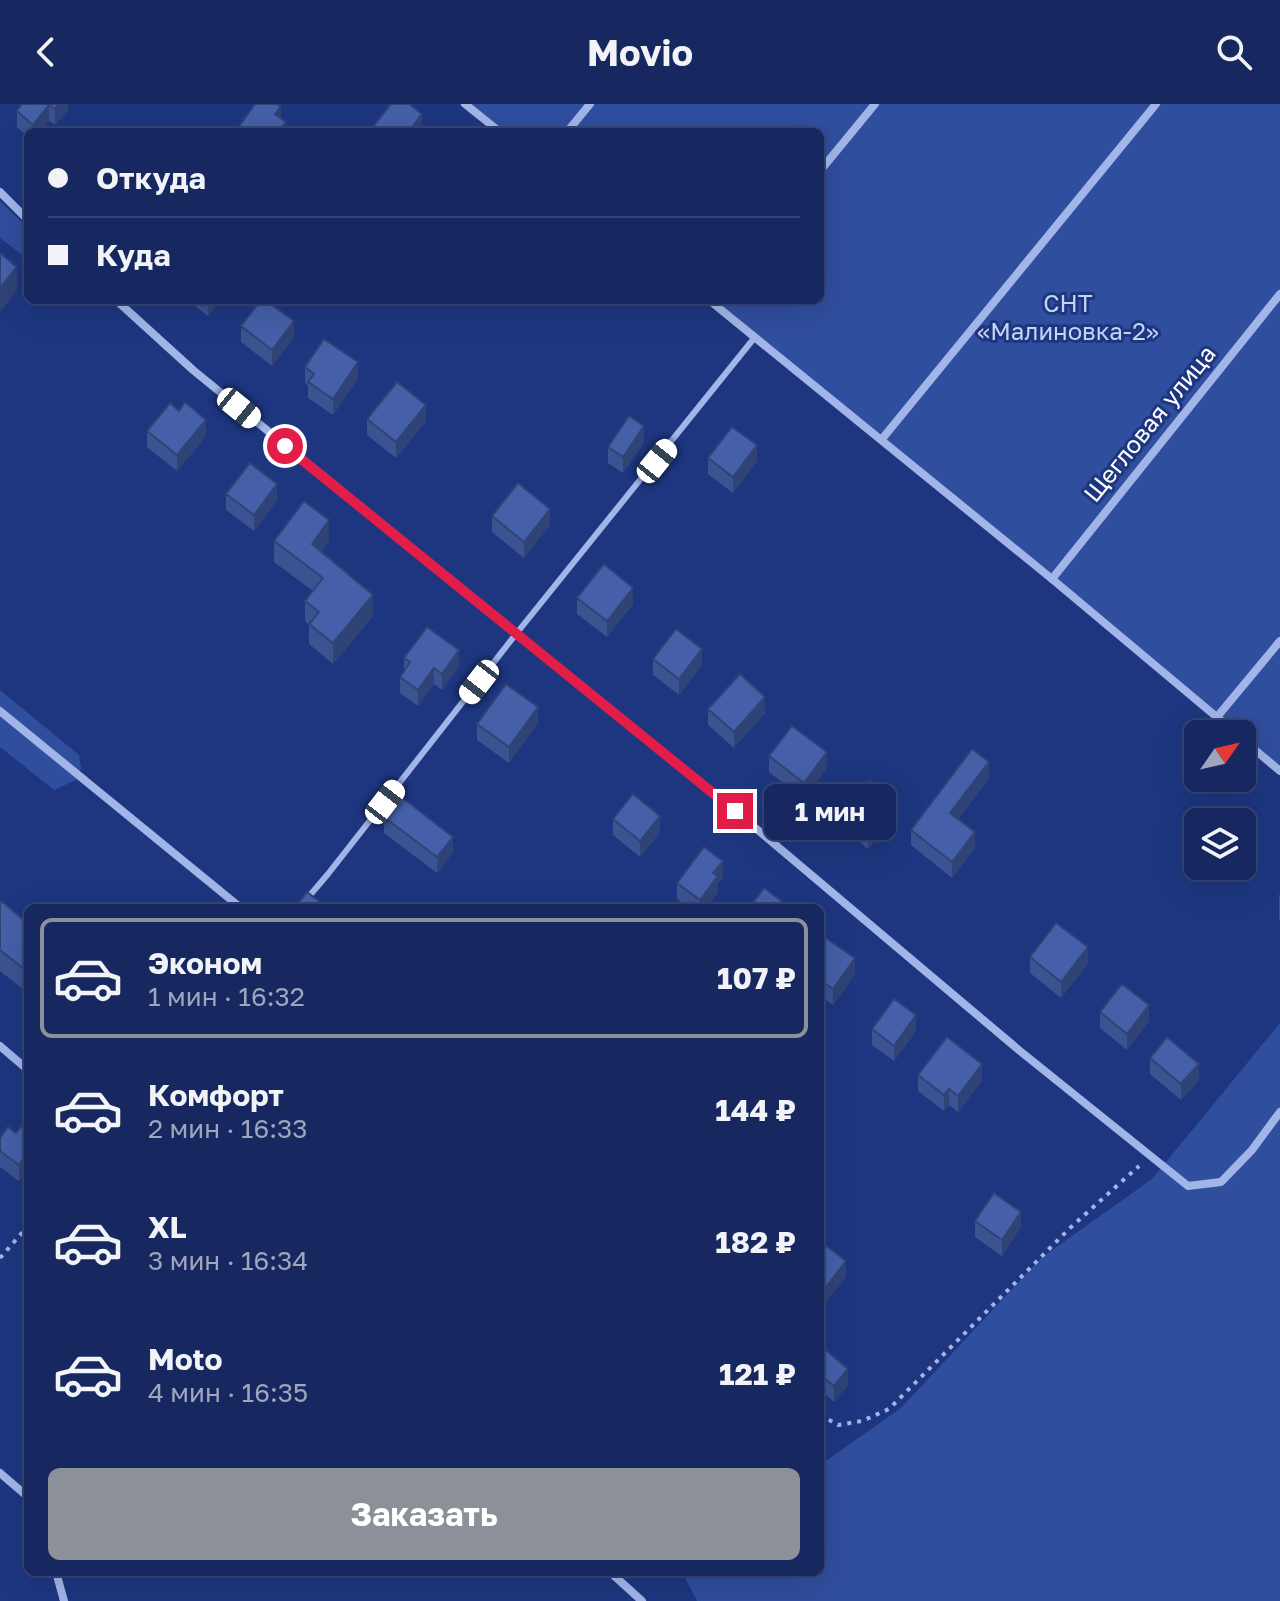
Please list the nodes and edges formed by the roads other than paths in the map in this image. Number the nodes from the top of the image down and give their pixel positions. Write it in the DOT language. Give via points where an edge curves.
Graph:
graph roads {
  1 [pos="465,104"];
  2 [pos="590,104"];
  3 [pos="875,104"];
  4 [pos="1156,104"];
  5 [pos="495,128"];
  6 [pos="570,128"];
  7 [pos="824,166"];
  8 [pos="0,192"];
  9 [pos="24,216"];
  10 [pos="1280,294"];
  11 [pos="120,304"];
  12 [pos="715,304"];
  13 [pos="755,337"];
  14 [pos="882,439"];
  15 [pos="1052,579"];
  16 [pos="516,634"];
  17 [pos="1280,641"];
  18 [pos="0,711"];
  19 [pos="1217,717"];
  20 [pos="1221,720"];
  21 [pos="1256,751"];
  22 [pos="1280,771"];
  23 [pos="236,904"];
  24 [pos="302,904"];
  25 [pos="0,1046"];
  26 [pos="24,1067"];
  27 [pos="1280,1112"];
  28 [pos="0,1473"];
  29 [pos="24,1494"];
  30 [pos="57,1576"];
  31 [pos="614,1576"];
  32 [pos="64,1601"];
  33 [pos="642,1601"];
  1 -- 5 [label="street"];
  2 -- 6 [label="street"];
  3 -- 7 [label="street"];
  4 -- 14 [label="street"];
  8 -- 9 [label="street"];
  10 -- 15 [label="street, Щегловая улица"];
  11 -- 16 [label="street" via="193,370"];
  12 -- 13 [label="street"];
  13 -- 14 [label="street"];
  13 -- 16 [label="lane"];
  14 -- 15 [label="street"];
  15 -- 19 [label="street"];
  16 -- 24 [label="lane"];
  16 -- 27 [label="street" via="1188,1186 1221,1182"];
  17 -- 19 [label="street"];
  18 -- 23 [label="street"];
  19 -- 20 [label="street"];
  21 -- 22 [label="street"];
  25 -- 26 [label="street"];
  28 -- 29 [label="street"];
  30 -- 32 [label="street"];
  31 -- 33 [label="street"];
}
